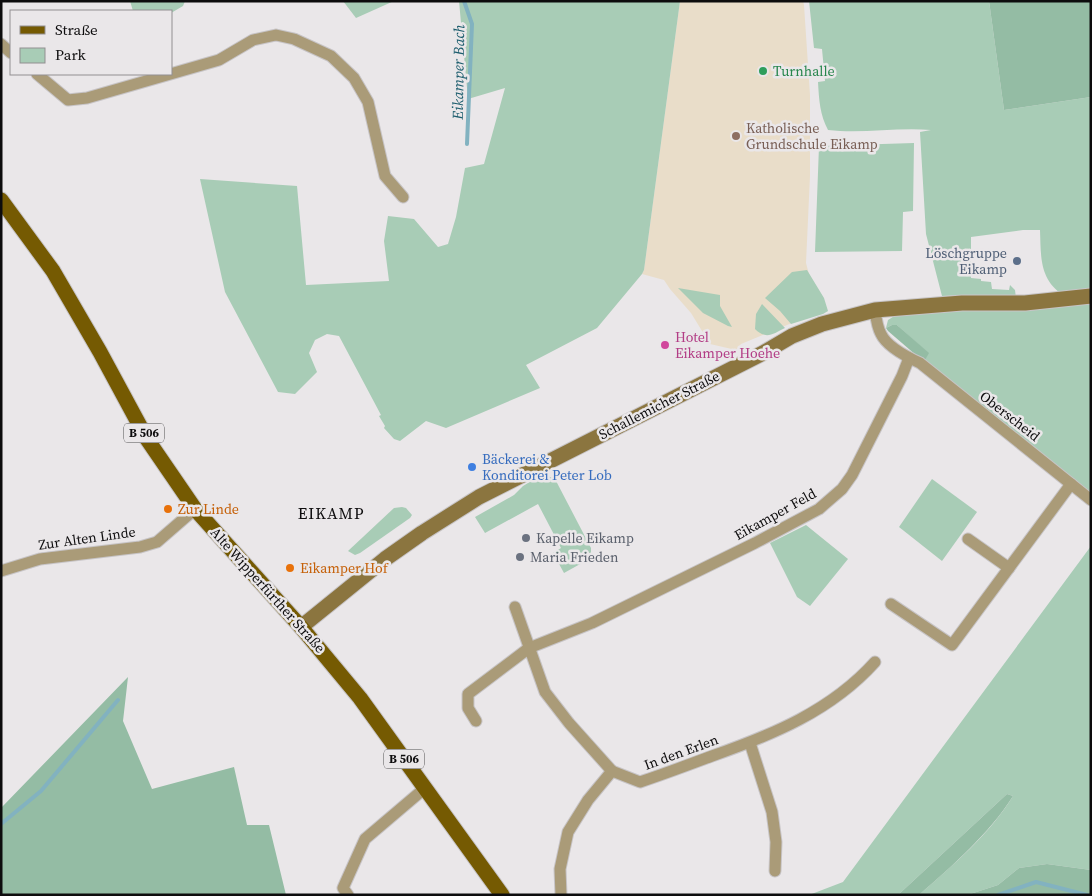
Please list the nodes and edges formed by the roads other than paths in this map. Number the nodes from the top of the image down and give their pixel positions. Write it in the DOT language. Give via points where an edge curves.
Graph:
graph roads {
  1 [pos="172,74"];
  2 [pos="38,75"];
  3 [pos="167,75"];
  4 [pos="403,197"];
  5 [pos="1,200"];
  6 [pos="1091,296"];
  7 [pos="875,310"];
  8 [pos="909,358"];
  9 [pos="1071,484"];
  10 [pos="1091,500"];
  11 [pos="195,510"];
  12 [pos="968,539"];
  13 [pos="1009,568"];
  14 [pos="1,571"];
  15 [pos="892,604"];
  16 [pos="515,607"];
  17 [pos="301,627"];
  18 [pos="529,648"];
  19 [pos="875,662"];
  20 [pos="476,721"];
  21 [pos="750,743"];
  22 [pos="612,771"];
  23 [pos="425,788"];
  24 [pos="775,871"];
  25 [pos="344,893"];
  26 [pos="502,895"];
  27 [pos="561,895"];
  1 -- 4 [label="street" via="219,60 253,40 276,35 294,39 331,56 354,78 368,102 385,176"];
  2 -- 3 [label="street" via="68,100 88,98"];
  5 -- 11 [label="main road, Alte Wipperfürther Straße / B 506" via="53,271 147,439"];
  6 -- 7 [label="street, Schallemicher Straße" via="1025,303"];
  7 -- 8 [label="street" via="881,336"];
  7 -- 17 [label="street, Schallemicher Straße" via="792,336 496,487 385,559"];
  8 -- 9 [label="street, Oberscheid" via="920,363"];
  8 -- 18 [label="street, Eikamper Feld" via="852,475 819,509 592,623"];
  9 -- 10 [label="street, Oberscheid"];
  9 -- 13 [label="street"];
  11 -- 14 [label="street, Zur Alten Linde" via="157,542 140,547 40,559"];
  11 -- 17 [label="main road, Alte Wipperfürther Straße / B 506"];
  12 -- 13 [label="street"];
  13 -- 15 [label="street" via="952,645"];
  16 -- 18 [label="street"];
  17 -- 23 [label="main road, Alte Wipperfürther Straße / B 506" via="360,698"];
  18 -- 20 [label="street, Eikamper Feld" via="468,694 468,708"];
  18 -- 22 [label="street" via="545,692"];
  19 -- 21 [label="street, In den Erlen" via="844,692 824,705"];
  21 -- 22 [label="street, In den Erlen" via="640,782"];
  21 -- 24 [label="street" via="772,812"];
  22 -- 27 [label="street" via="568,832 560,869"];
  23 -- 25 [label="street" via="365,839"];
  23 -- 26 [label="main road, Alte Wipperfürther Straße / B 506"];
}
